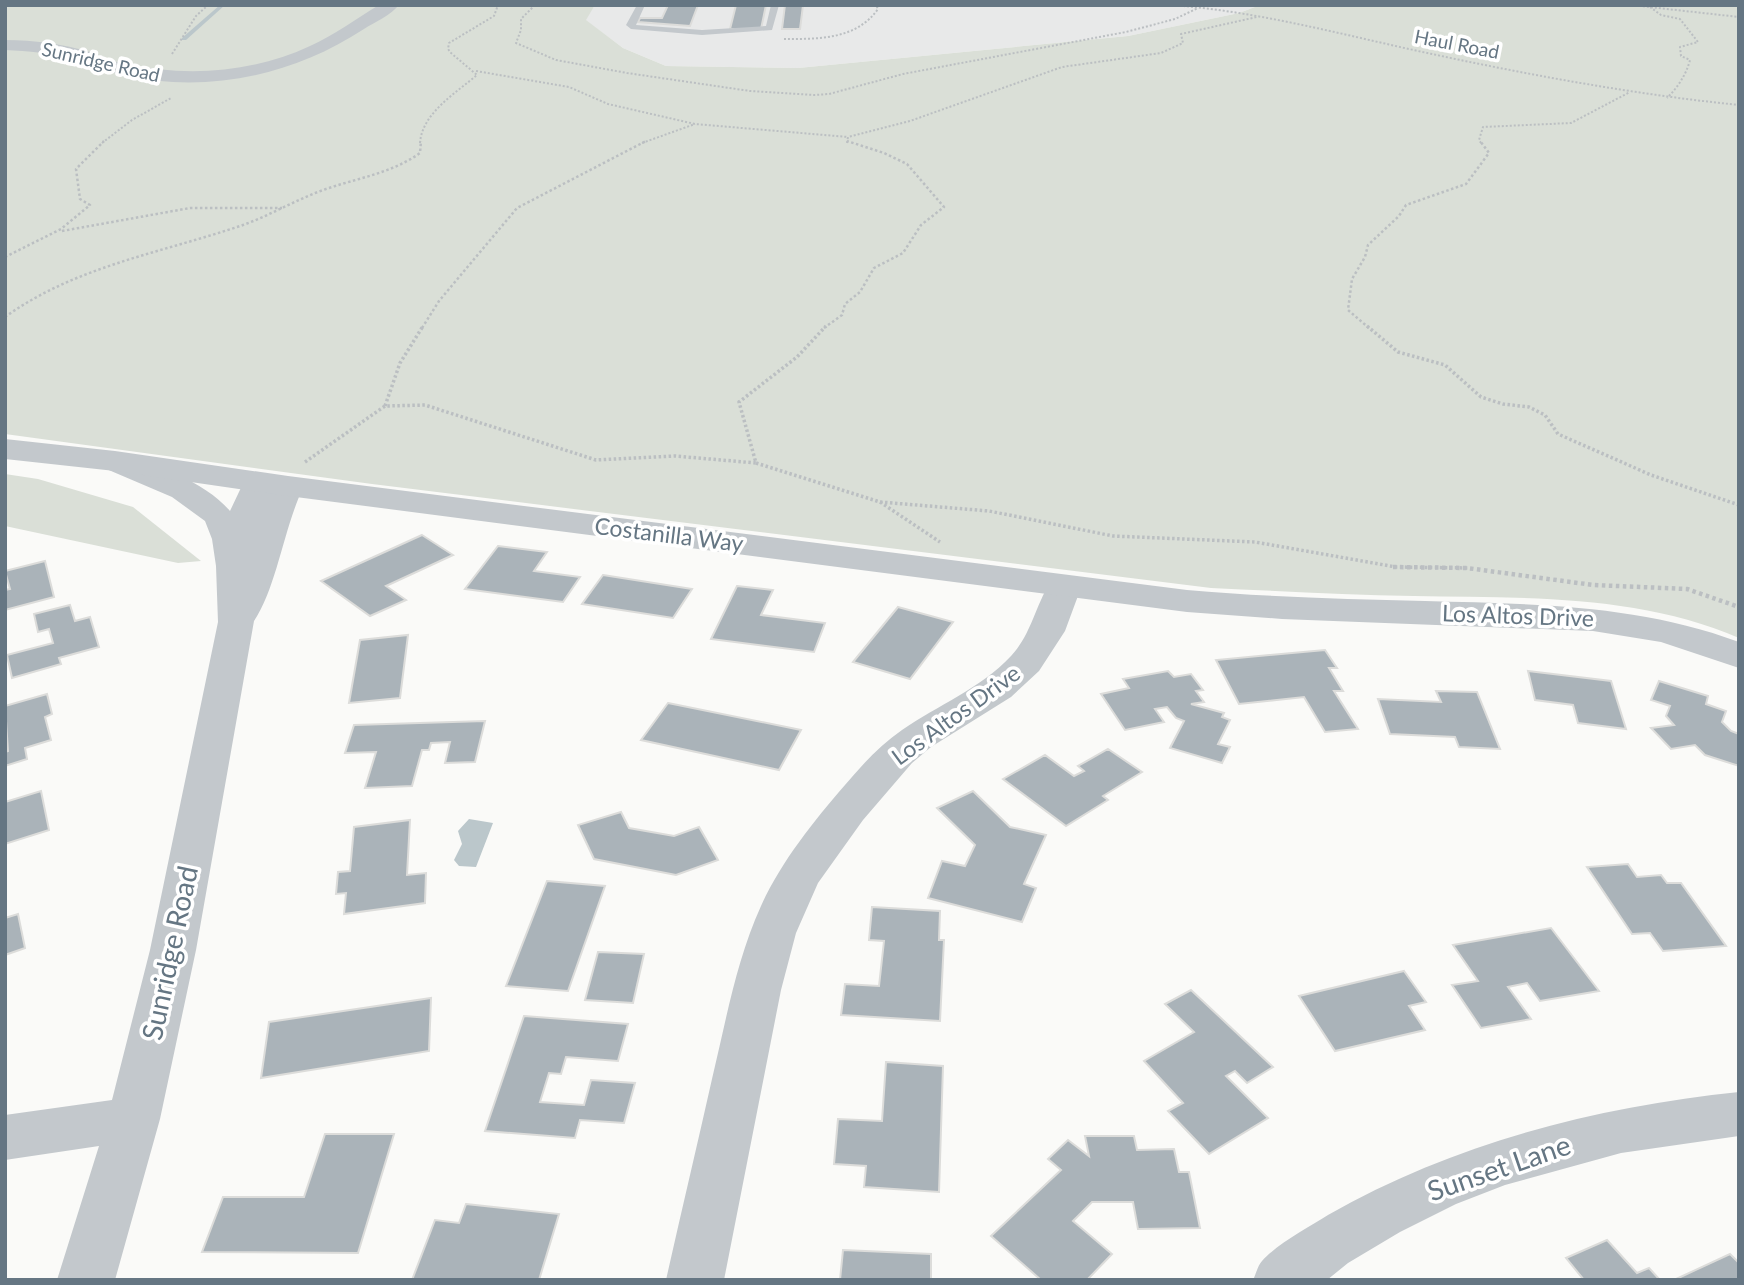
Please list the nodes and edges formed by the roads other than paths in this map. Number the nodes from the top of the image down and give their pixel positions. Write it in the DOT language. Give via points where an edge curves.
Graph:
graph roads {
  1 [pos="391,5"];
  2 [pos="641,5"];
  3 [pos="775,5"];
  4 [pos="5,45"];
  5 [pos="5,449"];
  6 [pos="114,461"];
  7 [pos="273,484"];
  8 [pos="233,566"];
  9 [pos="1065,585"];
  10 [pos="236,622"];
  11 [pos="1739,656"];
  12 [pos="1739,1114"];
  13 [pos="134,1119"];
  14 [pos="5,1138"];
  15 [pos="86,1280"];
  16 [pos="695,1280"];
  17 [pos="1282,1280"];
  1 -- 4 [label="street, Sunridge Road" via="310,53 236,74 157,76 79,55"];
  2 -- 3 [label="lane" via="630,24 672,31 769,28"];
  5 -- 6 [label="street"];
  6 -- 7 [label="street"];
  6 -- 8 [label="street" via="151,475 216,513 227,532"];
  7 -- 8 [label="street, Sunridge Road" via="248,504"];
  7 -- 9 [label="street, Costanilla Way"];
  7 -- 10 [label="street, Sunridge Road" via="279,502 253,588"];
  8 -- 10 [label="street, Sunridge Road"];
  9 -- 11 [label="street, Los Altos Drive" via="1276,609 1607,620 1667,632"];
  9 -- 16 [label="street, Los Altos Drive" via="1053,621 1033,657 1006,684 913,741 885,768 818,849 788,894 756,993"];
  10 -- 13 [label="street, Sunridge Road" via="173,950"];
  12 -- 17 [label="street, Sunset Lane" via="1603,1133 1500,1165 1411,1198 1309,1256"];
  13 -- 14 [label="street"];
  13 -- 15 [label="street, Sunridge Road"];
}
